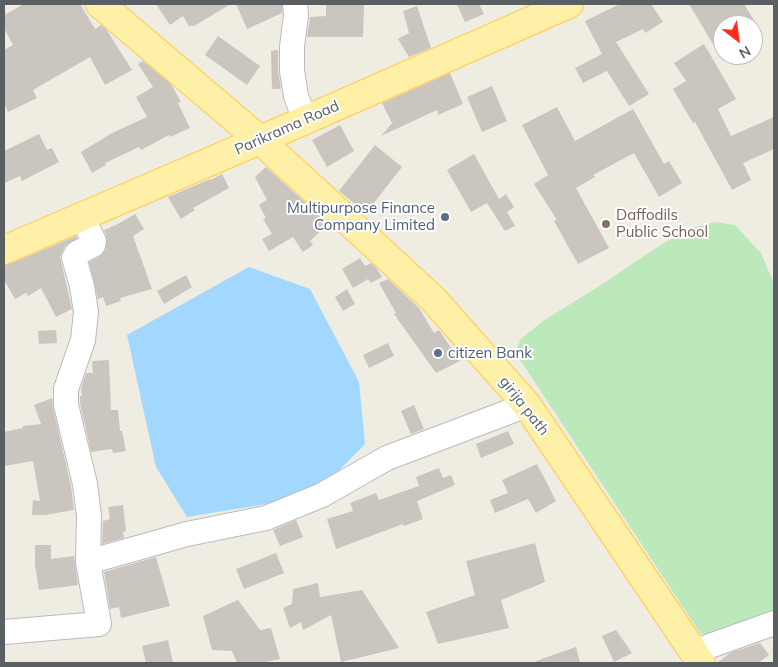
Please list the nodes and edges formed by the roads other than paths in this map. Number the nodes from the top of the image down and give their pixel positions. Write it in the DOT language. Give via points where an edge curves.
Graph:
graph roads {
  1 [pos="100,4"];
  2 [pos="295,4"];
  3 [pos="569,4"];
  4 [pos="305,120"];
  5 [pos="260,140"];
  6 [pos="82,216"];
  7 [pos="4,250"];
  8 [pos="527,405"];
  9 [pos="88,562"];
  10 [pos="774,623"];
  11 [pos="4,632"];
  12 [pos="697,658"];
  1 -- 5 [label="main road, girija path"];
  2 -- 4 [label="street" via="292,71 296,96"];
  3 -- 4 [label="main road, Parikrama Road"];
  4 -- 5 [label="main road, Parikrama Road"];
  5 -- 6 [label="main road, Parikrama Road"];
  5 -- 8 [label="main road, girija path" via="432,299"];
  6 -- 7 [label="main road, Parikrama Road"];
  6 -- 9 [label="street" via="94,241 74,258 86,312 83,340 66,389 66,405 85,484 89,516"];
  8 -- 9 [label="street" via="388,458 322,495 266,518 187,534"];
  8 -- 12 [label="main road, girija path"];
  9 -- 11 [label="street" via="99,624"];
  10 -- 12 [label="street"];
}
